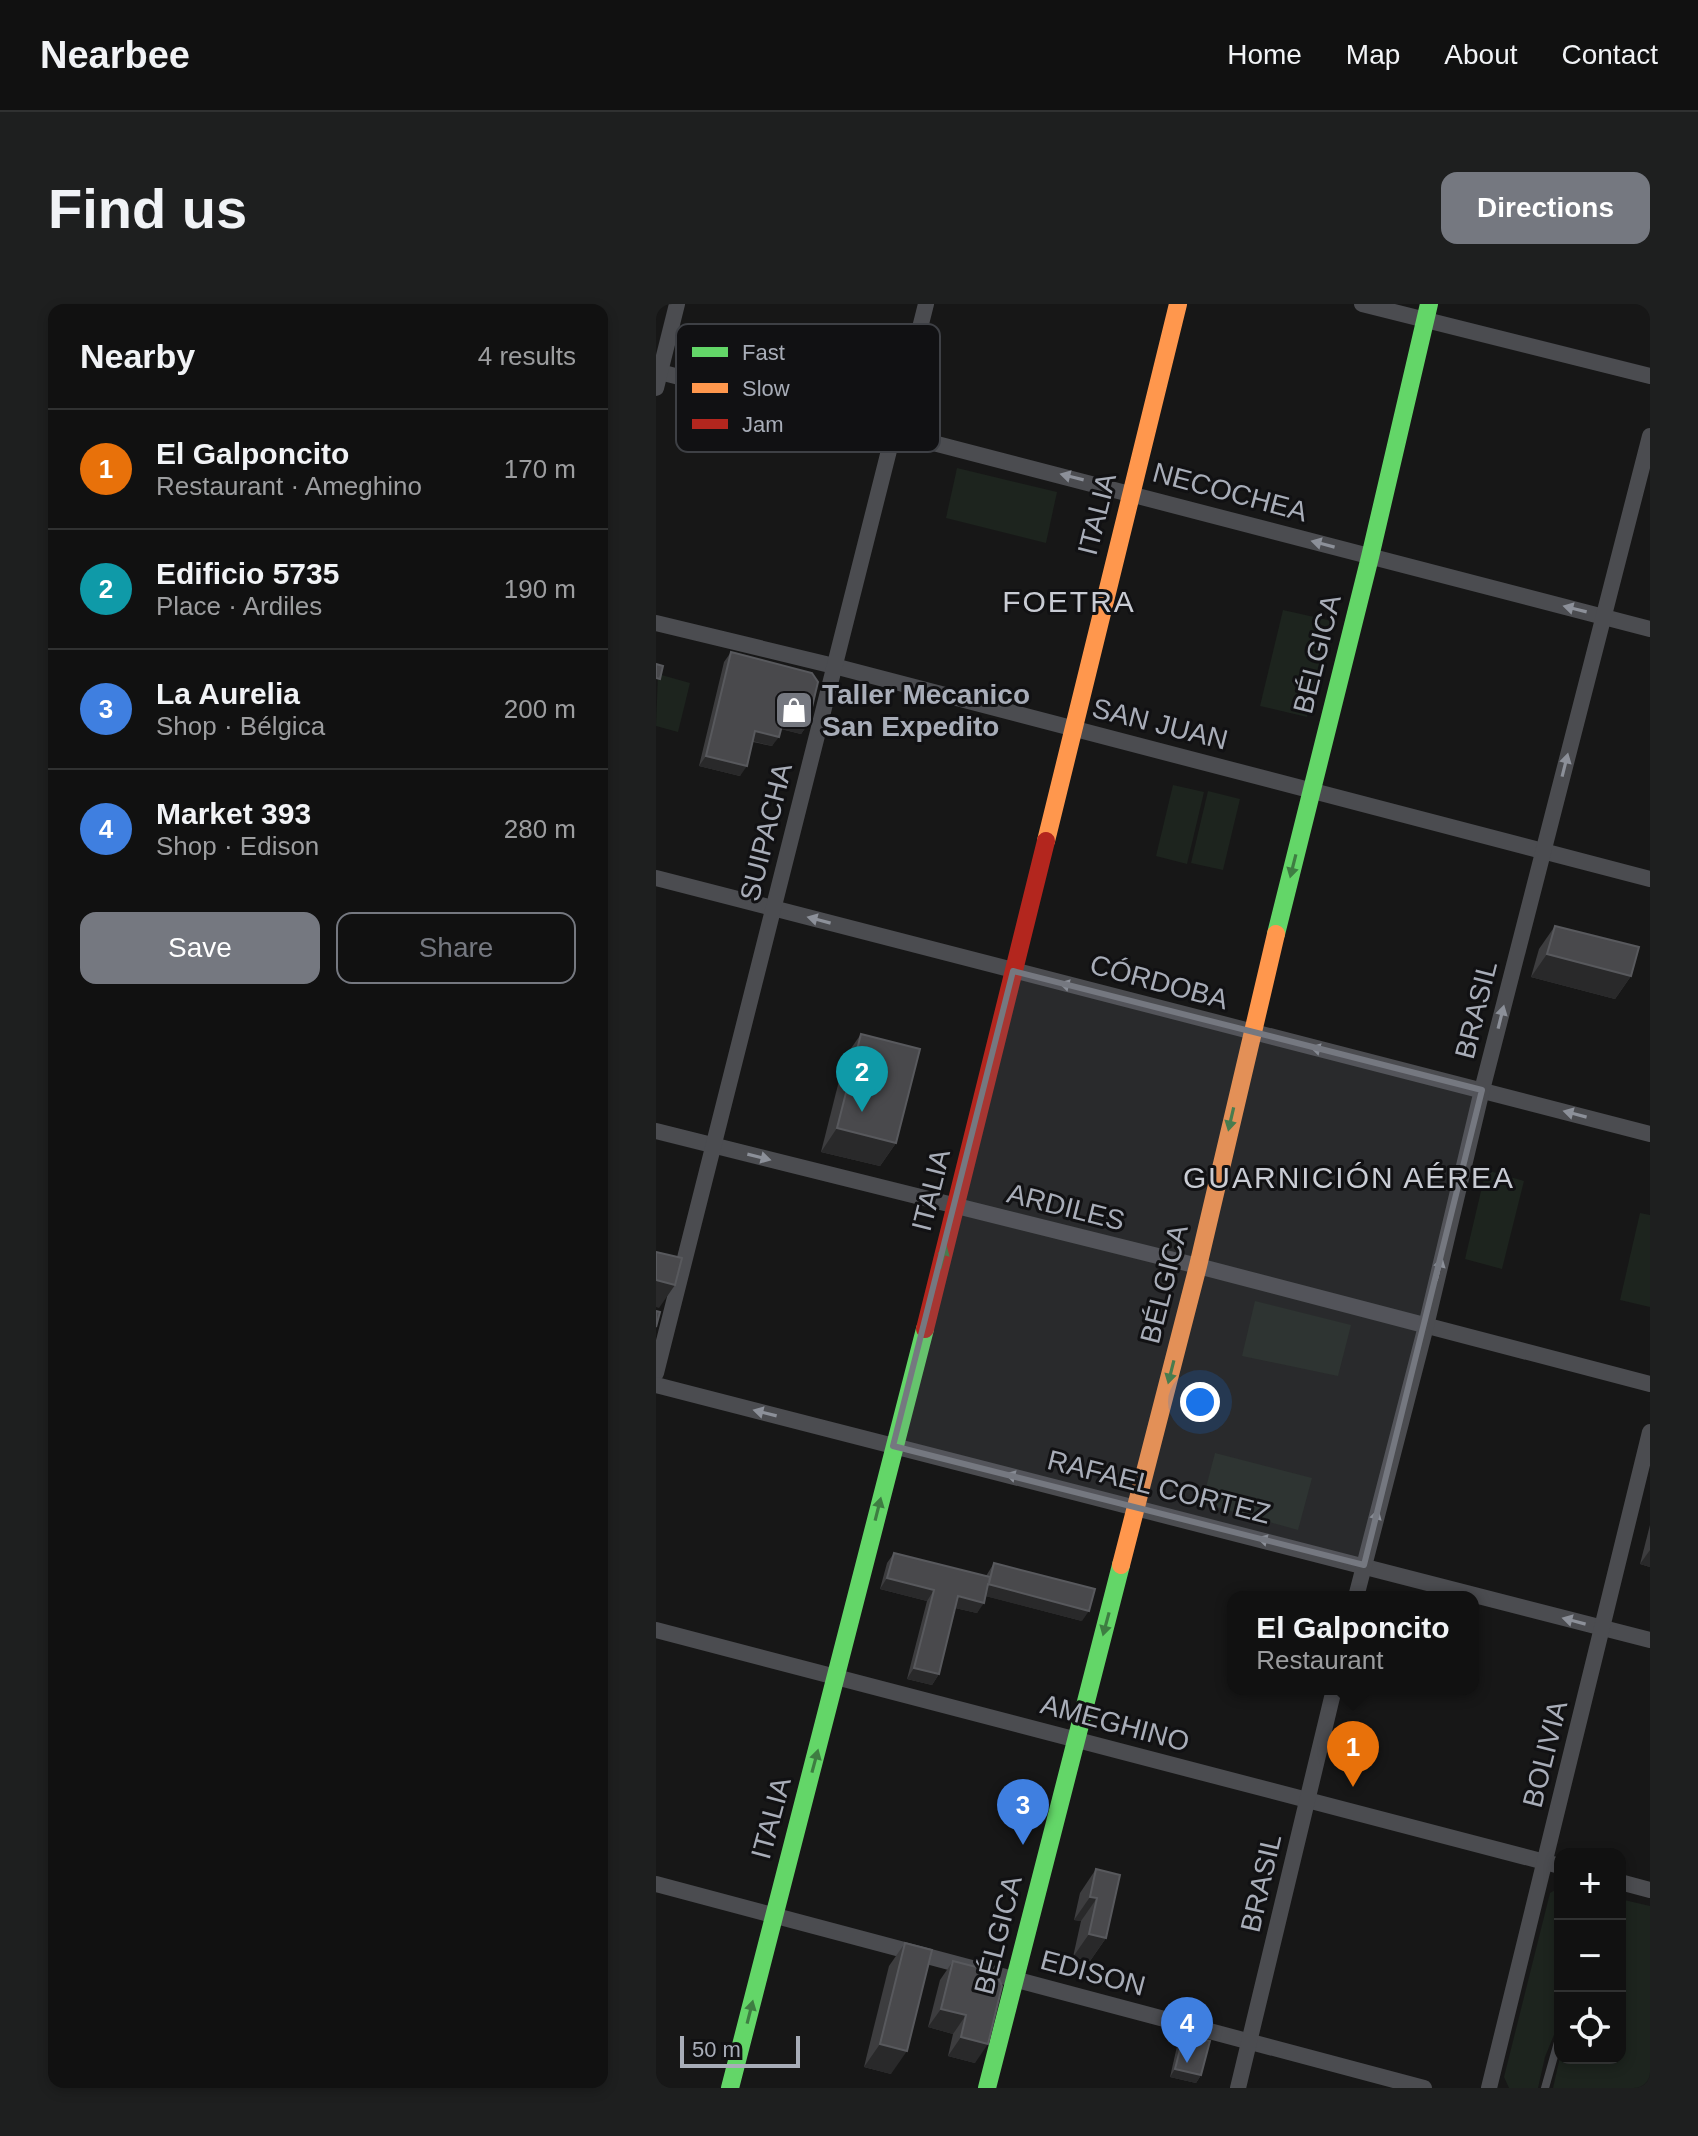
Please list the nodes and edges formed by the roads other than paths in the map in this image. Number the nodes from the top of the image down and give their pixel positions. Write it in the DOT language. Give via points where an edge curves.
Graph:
graph roads {
  1 [pos="677,304"];
  2 [pos="926,304"];
  3 [pos="1178,304"];
  4 [pos="1362,304"];
  5 [pos="1426,312"];
  6 [pos="921,324"];
  7 [pos="1650,376"];
  8 [pos="657,377"];
  9 [pos="1650,436"];
  10 [pos="940,444"];
  11 [pos="888,452"];
  12 [pos="1131,493"];
  13 [pos="1370,557"];
  14 [pos="1602,616"];
  15 [pos="656,623"];
  16 [pos="1650,629"];
  17 [pos="834,666"];
  18 [pos="1073,729"];
  19 [pos="1312,791"];
  20 [pos="1543,851"];
  21 [pos="656,878"];
  22 [pos="1650,879"];
  23 [pos="774,909"];
  24 [pos="1013,971"];
  25 [pos="1251,1033"];
  26 [pos="1482,1090"];
  27 [pos="656,1131"];
  28 [pos="1650,1134"];
  29 [pos="714,1146"];
  30 [pos="956,1208"];
  31 [pos="1198,1266"];
  32 [pos="1426,1326"];
  33 [pos="656,1373"];
  34 [pos="1650,1384"];
  35 [pos="656,1385"];
  36 [pos="1650,1432"];
  37 [pos="893,1446"];
  38 [pos="1136,1508"];
  39 [pos="1364,1565"];
  40 [pos="1358,1591"];
  41 [pos="1462,1591"];
  42 [pos="1479,1595"];
  43 [pos="1602,1628"];
  44 [pos="656,1630"];
  45 [pos="1650,1640"];
  46 [pos="837,1677"];
  47 [pos="1333,1695"];
  48 [pos="1076,1740"];
  49 [pos="1307,1800"];
  50 [pos="1552,1864"];
  51 [pos="656,1884"];
  52 [pos="1626,1884"];
  53 [pos="1650,1890"];
  54 [pos="775,1916"];
  55 [pos="1015,1980"];
  56 [pos="1250,2042"];
  57 [pos="1554,2056"];
  58 [pos="730,2088"];
  59 [pos="987,2088"];
  60 [pos="1238,2088"];
  61 [pos="1424,2088"];
  62 [pos="1489,2088"];
  63 [pos="1545,2088"];
  1 -- 8 [label="street"];
  2 -- 6 [label="street, SUIPACHA"];
  3 -- 12 [label="street, ITALIA"];
  4 -- 5 [label="street"];
  5 -- 7 [label="street"];
  5 -- 13 [label="street, BÉLGICA"];
  9 -- 14 [label="street, BRASIL"];
  12 -- 10 [label="street, NECOCHEA, one-way"];
  11 -- 17 [label="street, SUIPACHA"];
  13 -- 12 [label="street, NECOCHEA, one-way"];
  12 -- 18 [label="street, ITALIA"];
  14 -- 13 [label="street, NECOCHEA, one-way"];
  13 -- 19 [label="street, BÉLGICA"];
  14 -- 16 [label="street, NECOCHEA"];
  20 -- 14 [label="street, BRASIL, one-way"];
  15 -- 17 [label="street, SAN JUAN"];
  17 -- 18 [label="street, SAN JUAN"];
  17 -- 23 [label="street, SUIPACHA"];
  18 -- 19 [label="street, SAN JUAN"];
  18 -- 24 [label="street, ITALIA"];
  19 -- 20 [label="street, SAN JUAN"];
  19 -- 25 [label="street, BÉLGICA, one-way"];
  20 -- 22 [label="street, SAN JUAN"];
  26 -- 20 [label="street, BRASIL, one-way"];
  21 -- 23 [label="street, CÓRDOBA"];
  24 -- 23 [label="street, CÓRDOBA, one-way"];
  23 -- 29 [label="street, SUIPACHA"];
  25 -- 24 [label="street, CÓRDOBA, one-way"];
  24 -- 30 [label="street, ITALIA"];
  26 -- 25 [label="street, CÓRDOBA, one-way"];
  25 -- 31 [label="street, BÉLGICA, one-way"];
  28 -- 26 [label="street, CÓRDOBA, one-way"];
  32 -- 26 [label="street, BRASIL, one-way"];
  27 -- 29 [label="street, ARDILES"];
  29 -- 30 [label="street, ARDILES, one-way"];
  29 -- 33 [label="street, SUIPACHA"];
  30 -- 31 [label="street, ARDILES"];
  37 -- 30 [label="street, ITALIA, one-way"];
  31 -- 32 [label="street, ARDILES"];
  31 -- 38 [label="street, BÉLGICA, one-way"];
  32 -- 34 [label="street, ARDILES"];
  39 -- 32 [label="street, BRASIL, one-way"];
  37 -- 35 [label="street, RAFAEL CORTEZ, one-way"];
  36 -- 43 [label="street, BOLIVIA"];
  38 -- 37 [label="street, RAFAEL CORTEZ, one-way"];
  46 -- 37 [label="street, ITALIA, one-way"];
  39 -- 38 [label="street, RAFAEL CORTEZ, one-way"];
  38 -- 48 [label="street, BÉLGICA, one-way"];
  39 -- 40 [label="street, BRASIL"];
  41 -- 39 [label="street, RAFAEL CORTEZ, one-way"];
  43 -- 42 [label="street, RAFAEL CORTEZ, one-way"];
  43 -- 45 [label="street, RAFAEL CORTEZ"];
  43 -- 50 [label="street, BOLIVIA"];
  44 -- 46 [label="street, AMEGHINO"];
  46 -- 48 [label="street, AMEGHINO"];
  54 -- 46 [label="street, ITALIA, one-way"];
  47 -- 49 [label="street, BRASIL"];
  48 -- 49 [label="street, AMEGHINO"];
  48 -- 55 [label="street, BÉLGICA"];
  49 -- 50 [label="street, AMEGHINO"];
  49 -- 56 [label="street, BRASIL"];
  50 -- 62 [label="street, BOLIVIA"];
  51 -- 54 [label="street, EDISON"];
  52 -- 53 [label="street"];
  54 -- 55 [label="street, EDISON"];
  58 -- 54 [label="street, ITALIA, one-way"];
  55 -- 56 [label="street, EDISON"];
  55 -- 59 [label="street, BÉLGICA"];
  56 -- 60 [label="street, BRASIL"];
  56 -- 61 [label="street, EDISON"];
  57 -- 63 [label="lane"];
}
